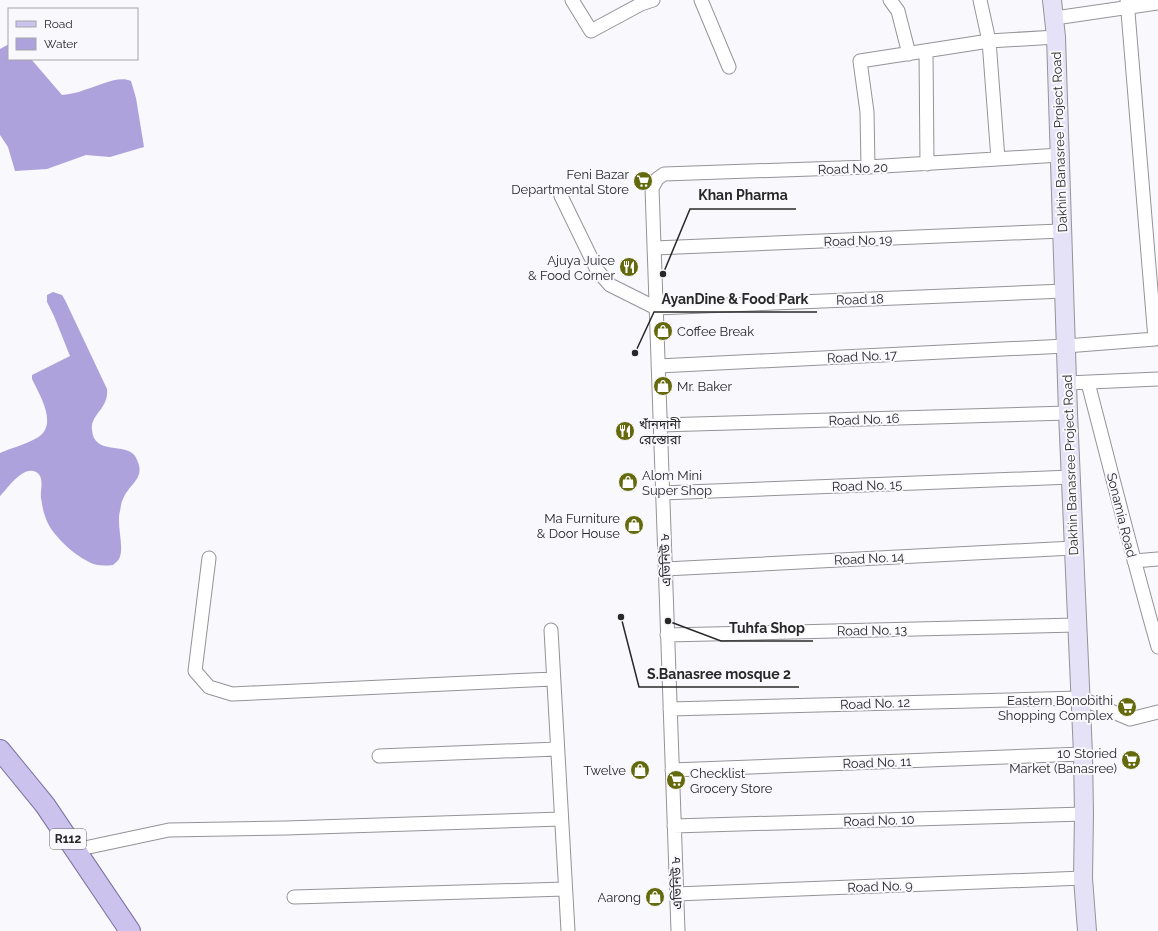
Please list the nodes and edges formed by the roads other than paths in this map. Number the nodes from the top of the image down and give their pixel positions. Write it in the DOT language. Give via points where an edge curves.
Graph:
graph roads {
  1 [pos="572,0"];
  2 [pos="653,0"];
  3 [pos="701,0"];
  4 [pos="890,0"];
  5 [pos="980,0"];
  6 [pos="1052,0"];
  7 [pos="1127,3"];
  8 [pos="1158,3"];
  9 [pos="1054,18"];
  10 [pos="1056,37"];
  11 [pos="989,41"];
  12 [pos="926,51"];
  13 [pos="909,54"];
  14 [pos="729,68"];
  15 [pos="1060,155"];
  16 [pos="998,159"];
  17 [pos="927,164"];
  18 [pos="868,168"];
  19 [pos="652,188"];
  20 [pos="561,196"];
  21 [pos="1061,231"];
  22 [pos="654,248"];
  23 [pos="1154,280"];
  24 [pos="1064,291"];
  25 [pos="656,308"];
  26 [pos="1066,346"];
  27 [pos="658,366"];
  28 [pos="1158,379"];
  29 [pos="1067,383"];
  30 [pos="1088,383"];
  31 [pos="1068,413"];
  32 [pos="660,426"];
  33 [pos="1071,477"];
  34 [pos="662,493"];
  35 [pos="1073,548"];
  36 [pos="209,558"];
  37 [pos="1158,559"];
  38 [pos="1134,561"];
  39 [pos="665,569"];
  40 [pos="1076,625"];
  41 [pos="551,630"];
  42 [pos="667,635"];
  43 [pos="1158,647"];
  44 [pos="554,679"];
  45 [pos="1080,698"];
  46 [pos="670,709"];
  47 [pos="1158,712"];
  48 [pos="0,750"];
  49 [pos="557,750"];
  50 [pos="1083,754"];
  51 [pos="379,756"];
  52 [pos="672,770"];
  53 [pos="1084,814"];
  54 [pos="561,819"];
  55 [pos="674,826"];
  56 [pos="75,850"];
  57 [pos="1083,878"];
  58 [pos="565,889"];
  59 [pos="676,894"];
  60 [pos="294,897"];
  61 [pos="130,931"];
  62 [pos="568,931"];
  63 [pos="678,931"];
  64 [pos="1087,931"];
  1 -- 2 [label="street" via="591,31"];
  3 -- 14 [label="street"];
  4 -- 13 [label="street" via="898,11"];
  5 -- 11 [label="street"];
  6 -- 9 [label="street, Dakhin Banasree Project Road"];
  7 -- 8 [label="street"];
  7 -- 9 [label="street"];
  7 -- 23 [label="street"];
  9 -- 10 [label="street, Dakhin Banasree Project Road"];
  10 -- 11 [label="street"];
  10 -- 15 [label="street, Dakhin Banasree Project Road"];
  11 -- 12 [label="street"];
  11 -- 16 [label="street"];
  12 -- 13 [label="street"];
  12 -- 17 [label="street"];
  13 -- 18 [label="street" via="860,61 867,112"];
  15 -- 16 [label="street, Road No 20"];
  15 -- 21 [label="street, Dakhin Banasree Project Road"];
  16 -- 17 [label="street, Road No 20"];
  17 -- 18 [label="street, Road No 20"];
  18 -- 19 [label="street, Road No 20" via="664,174 657,179"];
  19 -- 22 [label="street, এভিনিউ ৮"];
  20 -- 25 [label="street" via="597,270 604,279 610,285"];
  21 -- 22 [label="street, Road No 19"];
  21 -- 24 [label="street, Dakhin Banasree Project Road"];
  22 -- 25 [label="street, এভিনিউ ৮"];
  23 -- 26 [label="street, Road No. 17" via="1155,339"];
  24 -- 25 [label="street, Road 18"];
  24 -- 26 [label="street, Dakhin Banasree Project Road"];
  25 -- 27 [label="street, এভিনিউ ৮"];
  26 -- 27 [label="street, Road No. 17"];
  26 -- 29 [label="street, Dakhin Banasree Project Road"];
  27 -- 32 [label="street, এভিনিউ ৮"];
  28 -- 30 [label="street"];
  29 -- 30 [label="street"];
  29 -- 31 [label="street, Dakhin Banasree Project Road"];
  30 -- 38 [label="street, Sonamia Road"];
  31 -- 32 [label="street, Road No. 16"];
  31 -- 33 [label="street, Dakhin Banasree Project Road"];
  32 -- 34 [label="street, এভিনিউ ৮"];
  33 -- 34 [label="street, Road No. 15"];
  33 -- 35 [label="street, Dakhin Banasree Project Road"];
  34 -- 39 [label="street, এভিনিউ ৮"];
  35 -- 39 [label="street, Road No. 14"];
  35 -- 40 [label="street, Dakhin Banasree Project Road"];
  36 -- 44 [label="street" via="195,671 209,687 232,694"];
  37 -- 38 [label="street"];
  38 -- 43 [label="street, Sonamia Road"];
  39 -- 42 [label="street, এভিনিউ ৮"];
  40 -- 42 [label="street, Road No. 13"];
  40 -- 45 [label="street, Dakhin Banasree Project Road"];
  41 -- 44 [label="street"];
  42 -- 46 [label="street, এভিনিউ ৮"];
  44 -- 49 [label="street"];
  45 -- 46 [label="street, Road No. 12"];
  45 -- 47 [label="street" via="1130,719"];
  45 -- 50 [label="street, Dakhin Banasree Project Road"];
  46 -- 52 [label="street, এভিনিউ ৮"];
  48 -- 56 [label="main road, R112" via="45,805"];
  49 -- 51 [label="street"];
  49 -- 54 [label="street"];
  50 -- 52 [label="street, Road No. 11"];
  50 -- 53 [label="street, Dakhin Banasree Project Road"];
  52 -- 55 [label="street, এভিনিউ ৮"];
  53 -- 55 [label="street, Road No. 10"];
  53 -- 57 [label="street, Dakhin Banasree Project Road"];
  54 -- 56 [label="street" via="169,830"];
  54 -- 58 [label="street"];
  55 -- 59 [label="street, এভিনিউ ৮"];
  56 -- 61 [label="main road, R112"];
  57 -- 59 [label="street, Road No. 9"];
  57 -- 64 [label="street, Dakhin Banasree Project Road"];
  58 -- 60 [label="street"];
  58 -- 62 [label="street"];
  59 -- 63 [label="street, এভিনিউ ৮"];
}
